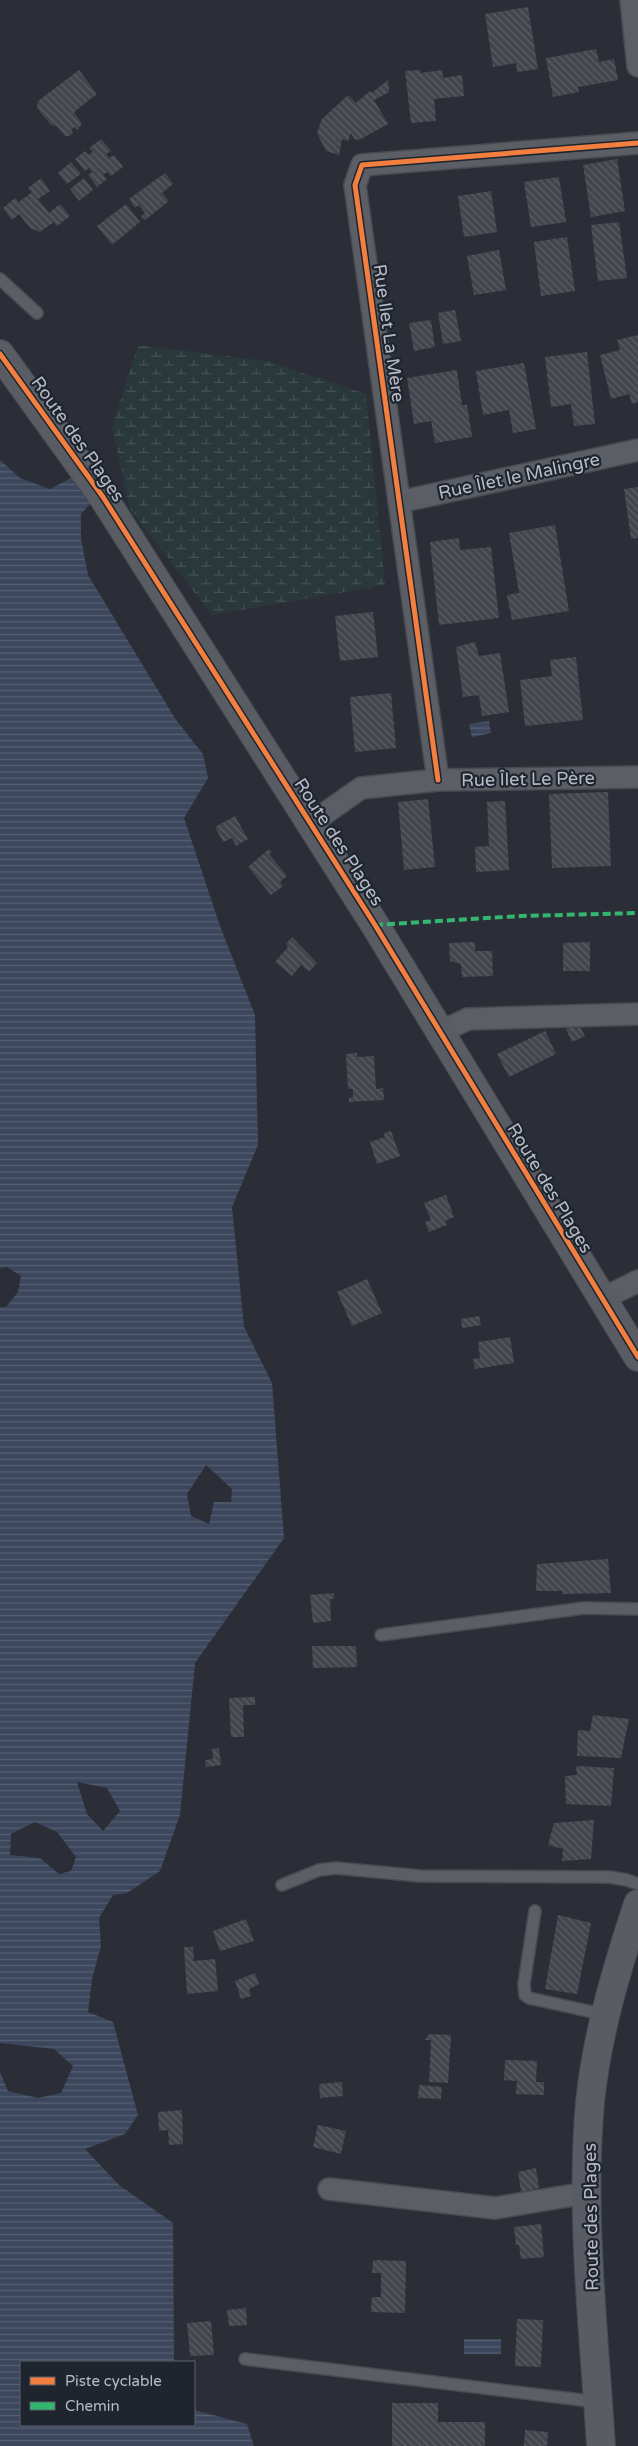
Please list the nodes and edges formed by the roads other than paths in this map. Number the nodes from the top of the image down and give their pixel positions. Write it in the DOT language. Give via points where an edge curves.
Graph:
graph roads {
  1 [pos="634,13"];
  2 [pos="638,66"];
  3 [pos="638,143"];
  4 [pos="0,280"];
  5 [pos="37,313"];
  6 [pos="0,354"];
  7 [pos="638,450"];
  8 [pos="399,502"];
  9 [pos="638,777"];
  10 [pos="438,780"];
  11 [pos="310,824"];
  12 [pos="638,1014"];
  13 [pos="440,1032"];
  14 [pos="638,1281"];
  15 [pos="602,1299"];
  16 [pos="638,1357"];
  17 [pos="638,1609"];
  18 [pos="381,1635"];
  19 [pos="638,1884"];
  20 [pos="282,1885"];
  21 [pos="638,1904"];
  22 [pos="535,1911"];
  23 [pos="631,1949"];
  24 [pos="606,2015"];
  25 [pos="329,2189"];
  26 [pos="586,2193"];
  27 [pos="244,2359"];
  28 [pos="598,2402"];
  29 [pos="601,2446"];
  1 -- 2 [label="street"];
  3 -- 8 [label="street, Rue Ilet La Mère" via="362,165 355,184"];
  4 -- 5 [label="lane"];
  6 -- 11 [label="street, Route des Plages" via="103,497"];
  7 -- 8 [label="street, Rue Îlet le Malingre"];
  8 -- 10 [label="street, Rue Ilet La Mère"];
  9 -- 10 [label="street, Rue Îlet Le Père"];
  10 -- 11 [label="street, Rue Îlet Le Père" via="361,788"];
  11 -- 13 [label="street, Route des Plages"];
  12 -- 13 [label="street" via="468,1019"];
  13 -- 15 [label="street, Route des Plages"];
  14 -- 15 [label="street"];
  15 -- 16 [label="street, Route des Plages"];
  17 -- 18 [label="lane" via="584,1608"];
  19 -- 20 [label="lane" via="608,1877 420,1876 345,1868 319,1870"];
  21 -- 23 [label="street, Route des Plages"];
  22 -- 24 [label="lane" via="525,1994 529,1998"];
  23 -- 24 [label="street, Route des Plages"];
  24 -- 26 [label="street, Route des Plages" via="590,2102"];
  25 -- 26 [label="street" via="495,2208"];
  26 -- 28 [label="street, Route des Plages"];
  27 -- 28 [label="lane"];
  28 -- 29 [label="street, Route des Plages"];
}
